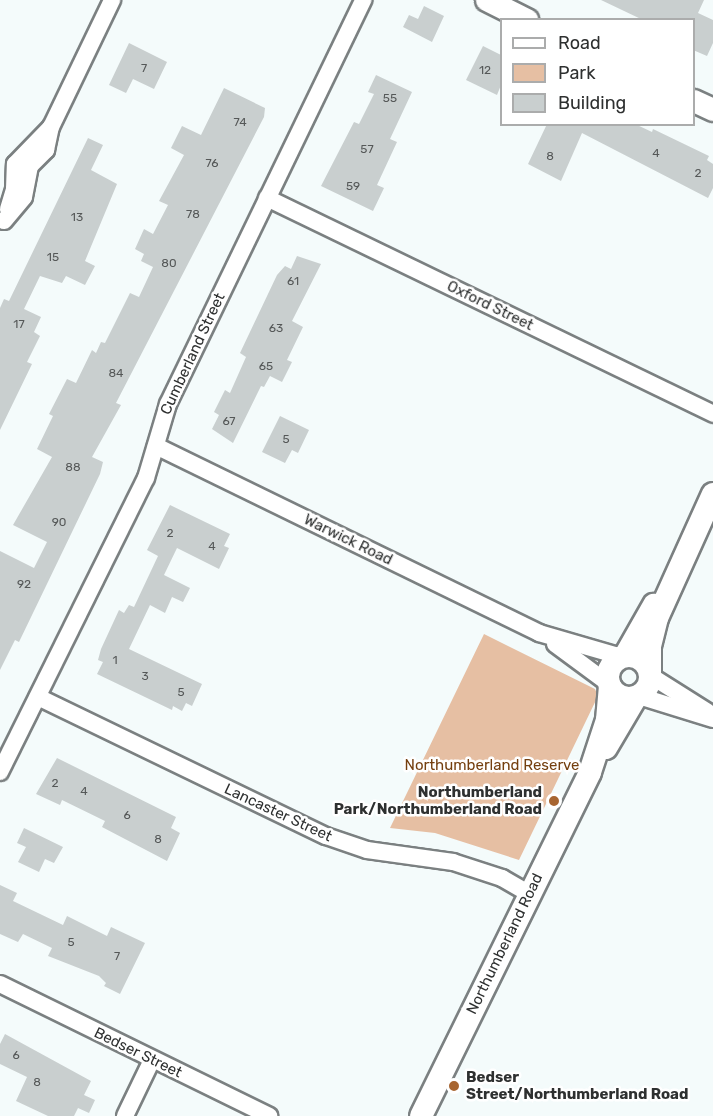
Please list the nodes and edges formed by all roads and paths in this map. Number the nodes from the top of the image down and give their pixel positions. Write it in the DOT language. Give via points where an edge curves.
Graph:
graph roads {
  1 [pos="112,0"];
  2 [pos="363,0"];
  3 [pos="372,0"];
  4 [pos="487,0"];
  5 [pos="523,18"];
  6 [pos="349,36"];
  7 [pos="695,102"];
  8 [pos="713,111"];
  9 [pos="0,156"];
  10 [pos="21,168"];
  11 [pos="267,198"];
  12 [pos="2,225"];
  13 [pos="713,414"];
  14 [pos="156,446"];
  15 [pos="713,494"];
  16 [pos="678,565"];
  17 [pos="539,633"];
  18 [pos="623,657"];
  19 [pos="650,674"];
  20 [pos="610,685"];
  21 [pos="38,697"];
  22 [pos="637,697"];
  23 [pos="713,717"];
  24 [pos="0,772"];
  25 [pos="591,772"];
  26 [pos="530,894"];
  27 [pos="3,986"];
  28 [pos="152,1060"];
  29 [pos="125,1116"];
  30 [pos="269,1116"];
  31 [pos="421,1116"];
  1 -- 10 [label="street" via="51,127"];
  2 -- 6 [label="street, Cumberland Street"];
  3 -- 6 [label="street, Cumberland Street"];
  4 -- 5 [label="street"];
  6 -- 11 [label="street, Cumberland Street"];
  7 -- 8 [label="street"];
  9 -- 10 [label="street"];
  10 -- 12 [label="street"];
  11 -- 13 [label="street, Oxford Street"];
  11 -- 14 [label="street, Cumberland Street" via="168,404"];
  14 -- 17 [label="street, Warwick Road"];
  14 -- 21 [label="street, Cumberland Street" via="146,478"];
  15 -- 16 [label="street"];
  16 -- 18 [label="street"];
  16 -- 19 [label="street" via="657,618 650,646"];
  17 -- 18 [label="street, Warwick Road"];
  17 -- 20 [label="street, Warwick Road"];
  18 -- 19 [label="street" via="638,657"];
  18 -- 20 [label="street" via="609,671"];
  19 -- 22 [label="street" via="648,688"];
  19 -- 23 [label="street"];
  20 -- 22 [label="street" via="618,695"];
  20 -- 25 [label="street, Northumberland Road" via="607,720"];
  21 -- 24 [label="street, Cumberland Street"];
  21 -- 26 [label="street, Lancaster Street" via="326,836 367,850 464,865 502,878"];
  22 -- 23 [label="street"];
  22 -- 25 [label="street, Northumberland Road"];
  25 -- 26 [label="street, Northumberland Road"];
  26 -- 31 [label="street, Northumberland Road"];
  27 -- 28 [label="street, Bedser Street"];
  28 -- 29 [label="street"];
  28 -- 30 [label="street, Bedser Street"];
}
